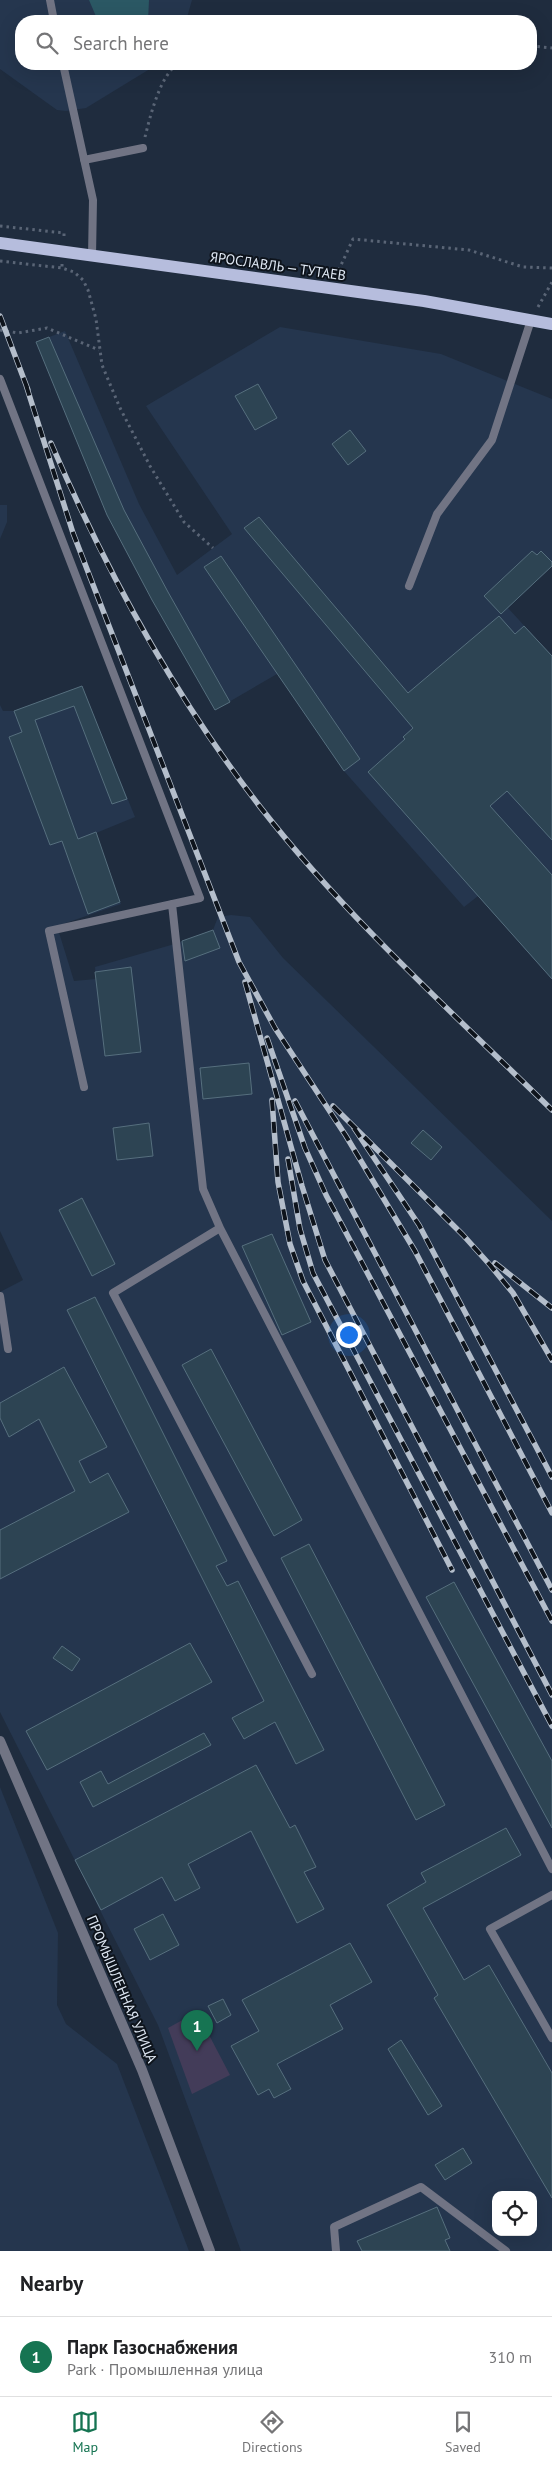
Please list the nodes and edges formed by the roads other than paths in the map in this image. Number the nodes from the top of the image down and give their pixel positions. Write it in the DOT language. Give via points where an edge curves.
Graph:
graph roads {
  1 [pos="50,0"];
  2 [pos="53,15"];
  3 [pos="64,70"];
  4 [pos="143,148"];
  5 [pos="84,160"];
  6 [pos="0,243"];
  7 [pos="92,256"];
  8 [pos="531,320"];
  9 [pos="552,324"];
  10 [pos="0,379"];
  11 [pos="409,586"];
  12 [pos="172,904"];
  13 [pos="84,1087"];
  14 [pos="220,1228"];
  15 [pos="0,1296"];
  16 [pos="8,1349"];
  17 [pos="312,1674"];
  18 [pos="0,1741"];
  19 [pos="552,1869"];
  20 [pos="552,1896"];
  21 [pos="552,2038"];
  22 [pos="210,2251"];
  23 [pos="336,2251"];
  24 [pos="506,2251"];
  1 -- 2 [label="lane"];
  3 -- 5 [label="lane"];
  4 -- 5 [label="lane"];
  5 -- 7 [label="lane" via="93,200"];
  6 -- 7 [label="main road, ЯРОСЛАВЛЬ — ТУТАЕВ"];
  7 -- 8 [label="main road, ЯРОСЛАВЛЬ — ТУТАЕВ" via="331,288"];
  8 -- 9 [label="main road, ЯРОСЛАВЛЬ — ТУТАЕВ"];
  8 -- 11 [label="lane" via="492,440 437,514"];
  10 -- 12 [label="lane" via="200,898"];
  12 -- 13 [label="lane" via="49,931"];
  12 -- 14 [label="lane" via="203,1189"];
  14 -- 17 [label="lane" via="113,1293"];
  14 -- 19 [label="lane"];
  15 -- 16 [label="lane"];
  18 -- 22 [label="street, ПРОМЫШЛЕННАЯ УЛИЦА" via="142,2070"];
  20 -- 21 [label="lane" via="490,1929"];
  23 -- 24 [label="lane" via="334,2227 421,2187"];
}
